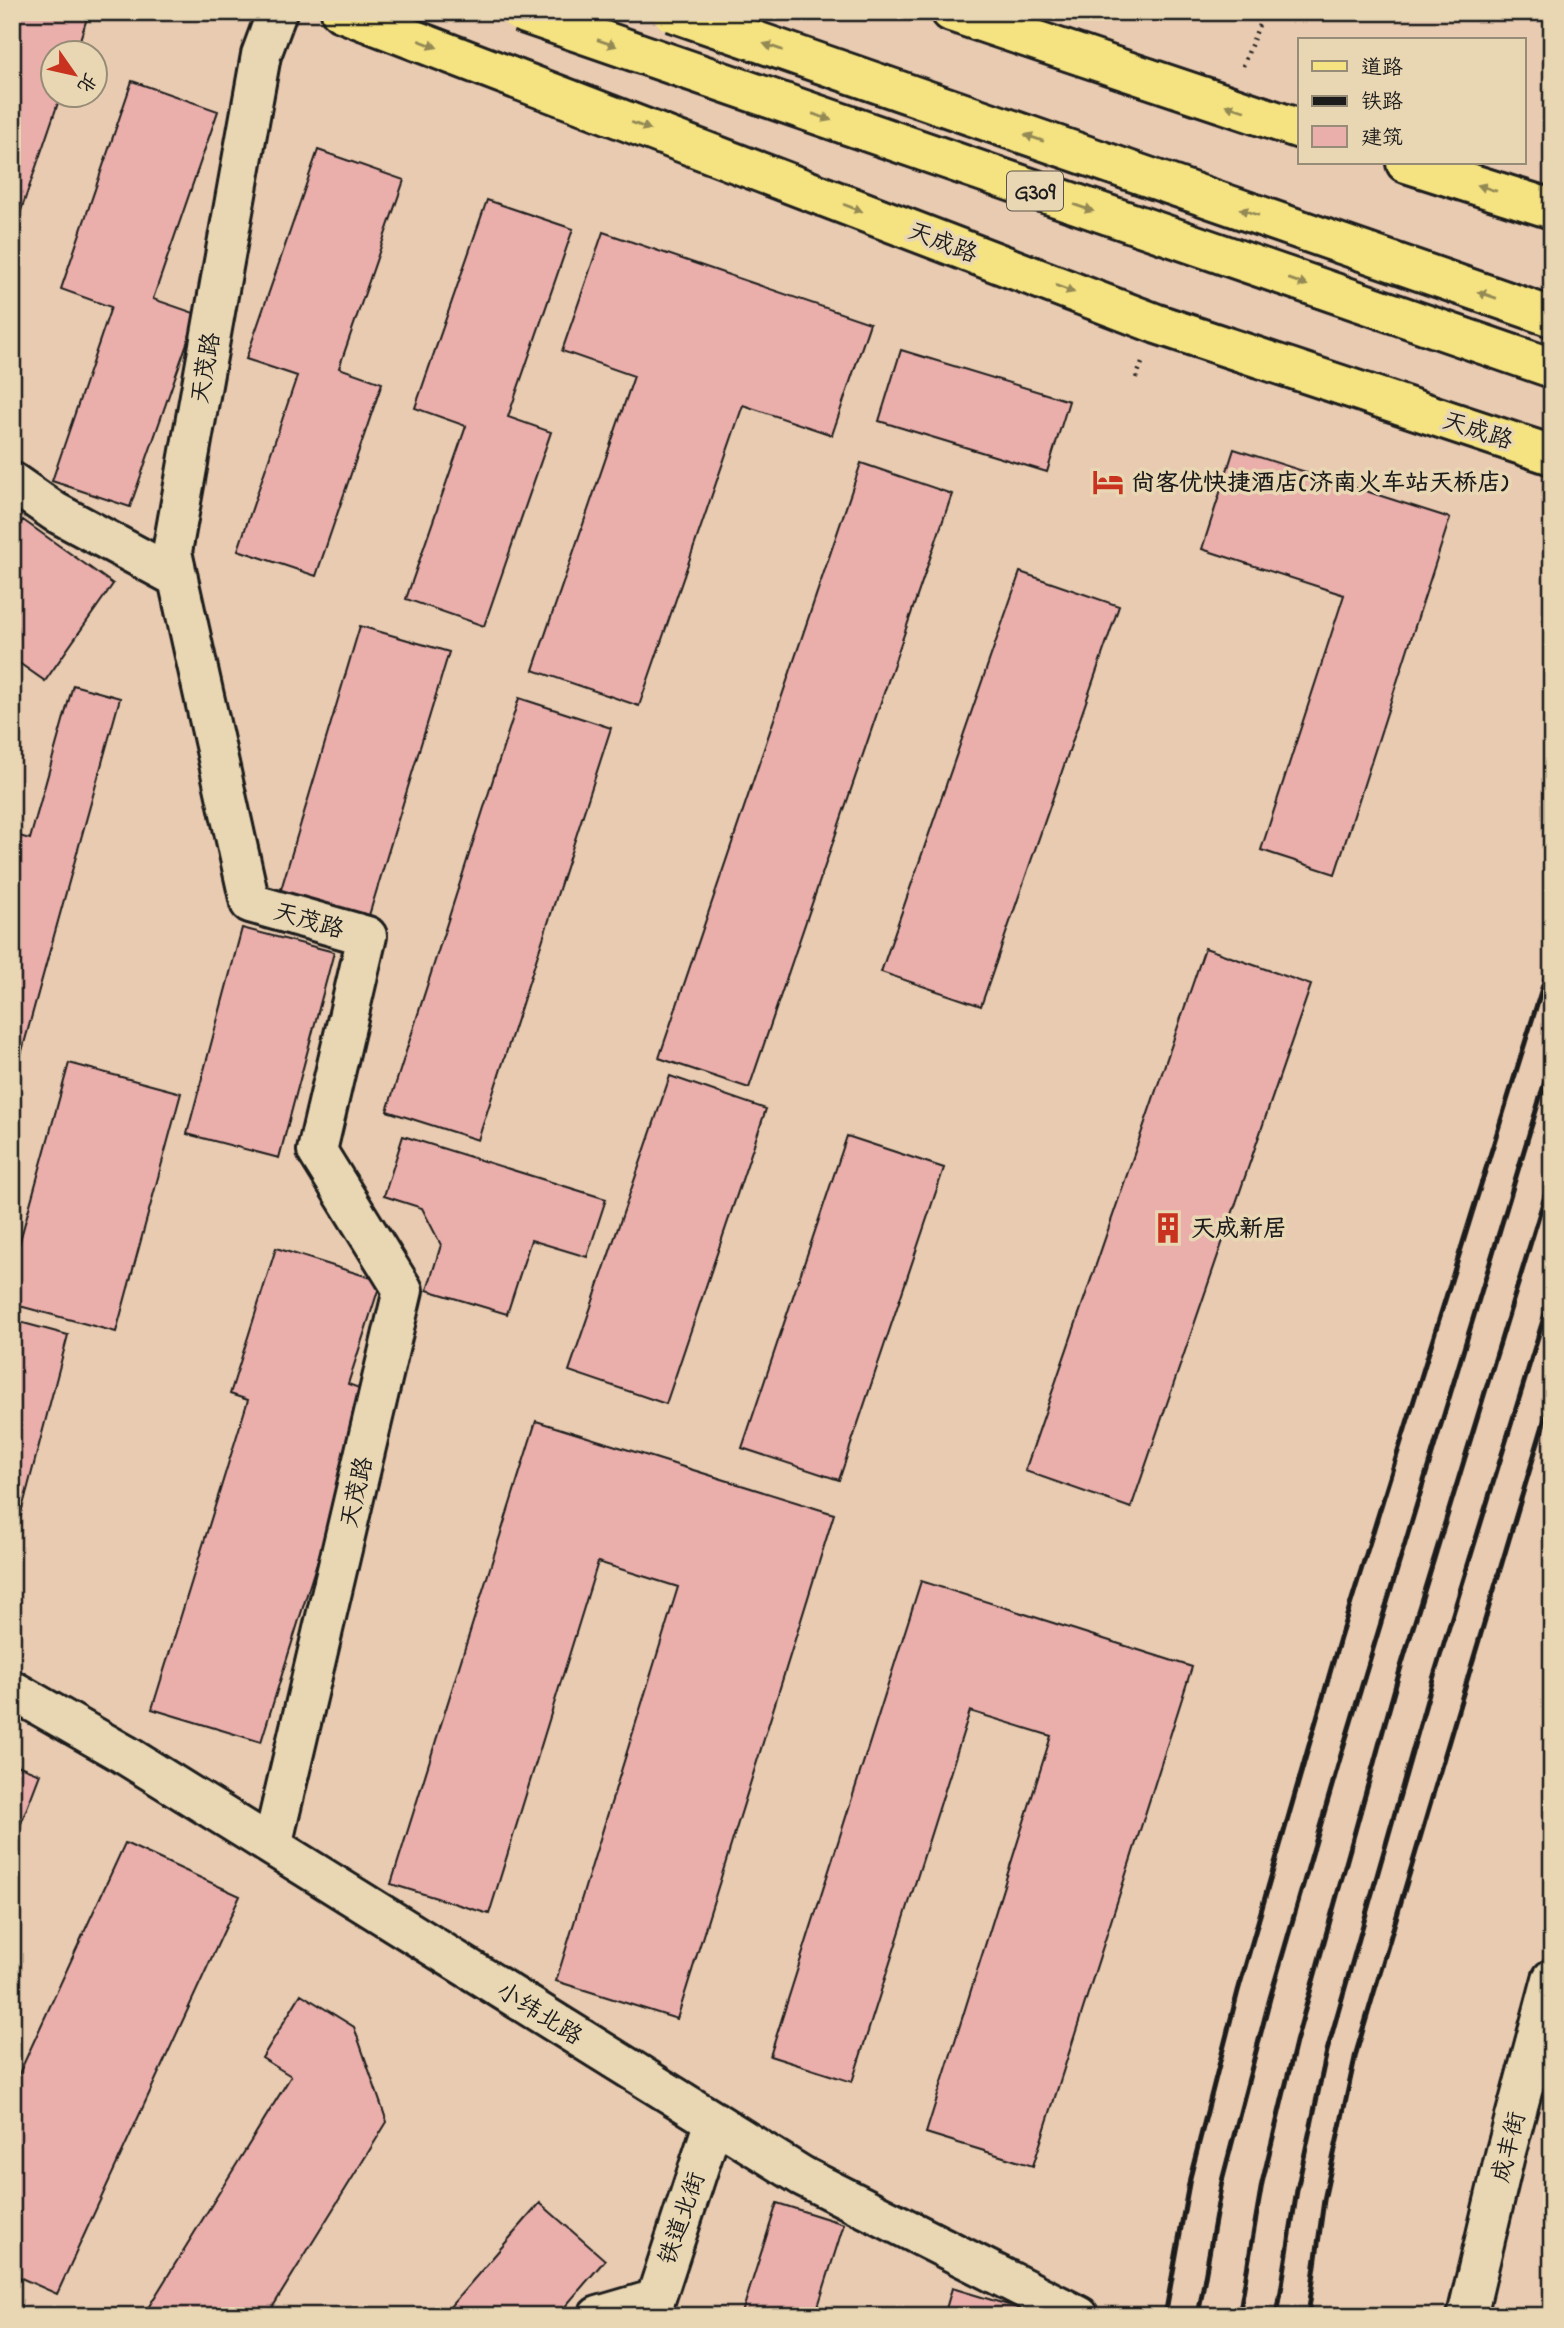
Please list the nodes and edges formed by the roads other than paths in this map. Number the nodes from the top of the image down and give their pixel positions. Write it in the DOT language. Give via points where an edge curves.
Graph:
graph roads {
  1 [pos="278,12"];
  2 [pos="341,12"];
  3 [pos="520,12"];
  4 [pos="672,12"];
  5 [pos="951,12"];
  6 [pos="1298,128"];
  7 [pos="1409,164"];
  8 [pos="1552,209"];
  9 [pos="1552,317"];
  10 [pos="1552,368"];
  11 [pos="1552,455"];
  12 [pos="12,482"];
  13 [pos="178,578"];
  14 [pos="12,1690"];
  15 [pos="272,1846"];
  16 [pos="1552,1979"];
  17 [pos="714,2121"];
  18 [pos="651,2308"];
  19 [pos="598,2316"];
  20 [pos="1079,2316"];
  21 [pos="1467,2316"];
  1 -- 13 [label="street, 天茂路" via="261,55 172,552"];
  2 -- 11 [label="main road, 天成路, one-way" via="1157,324"];
  3 -- 10 [label="main road, G309, one-way, bridge"];
  9 -- 4 [label="main road, G309, one-way, bridge"];
  6 -- 5 [label="main road, one-way"];
  8 -- 7 [label="main road, one-way"];
  12 -- 13 [label="street" via="55,512"];
  13 -- 15 [label="street, 天茂路" via="250,903 367,936 317,1151 403,1290"];
  14 -- 15 [label="street, 小纬北路"];
  15 -- 17 [label="street, 小纬北路"];
  16 -- 21 [label="street, 成丰街"];
  17 -- 18 [label="street, 铁道北街"];
  17 -- 20 [label="street, 小纬北路" via="802,2176"];
  18 -- 19 [label="street"];
}
